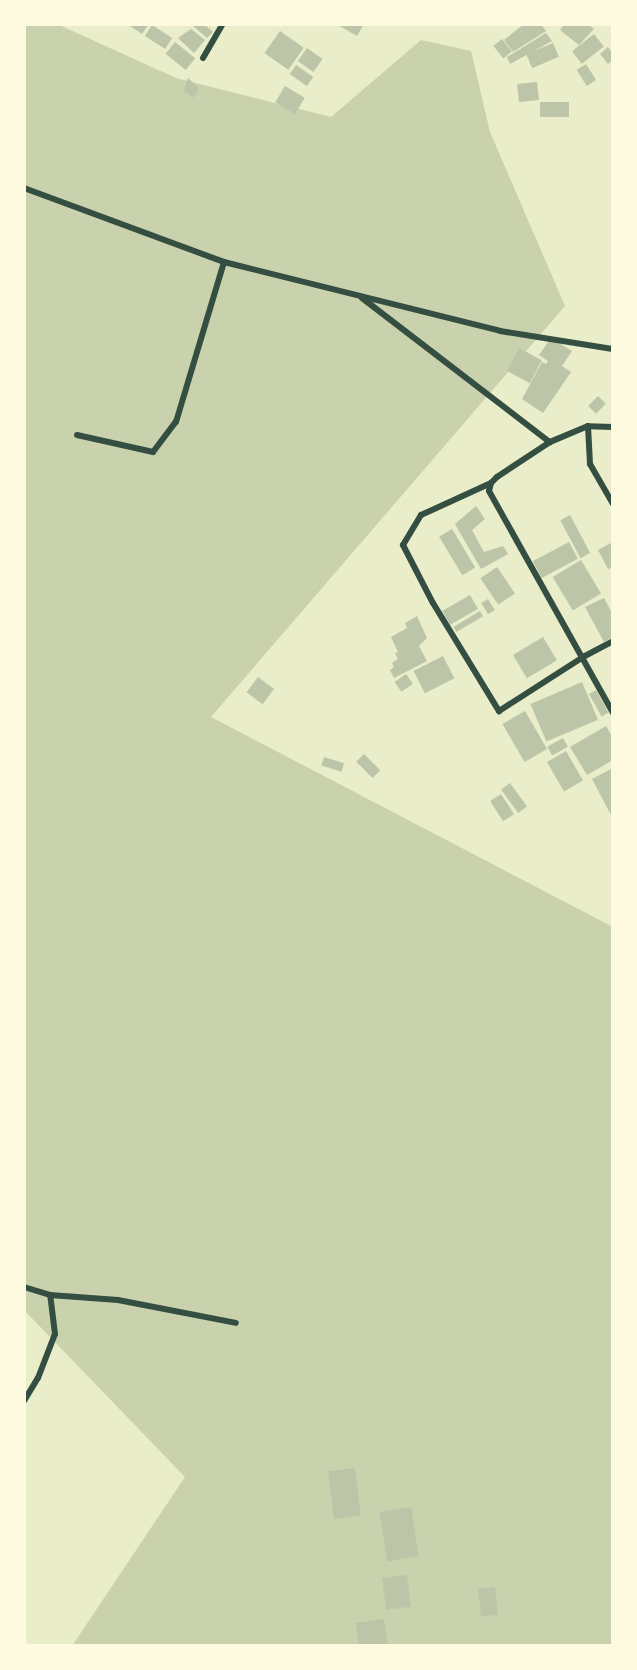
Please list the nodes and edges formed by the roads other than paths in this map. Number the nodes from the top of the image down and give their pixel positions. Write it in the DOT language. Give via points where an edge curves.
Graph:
graph roads {
  1 [pos="223,24"];
  2 [pos="203,58"];
  3 [pos="24,188"];
  4 [pos="224,262"];
  5 [pos="360,297"];
  6 [pos="613,349"];
  7 [pos="588,426"];
  8 [pos="613,427"];
  9 [pos="77,435"];
  10 [pos="550,442"];
  11 [pos="491,483"];
  12 [pos="613,504"];
  13 [pos="613,641"];
  14 [pos="583,657"];
  15 [pos="613,713"];
  16 [pos="24,1287"];
  17 [pos="50,1295"];
  18 [pos="236,1323"];
  19 [pos="24,1401"];
  1 -- 2 [label="street"];
  3 -- 4 [label="street"];
  4 -- 5 [label="street"];
  4 -- 9 [label="street" via="176,422 153,452"];
  5 -- 6 [label="street" via="500,331"];
  5 -- 10 [label="street"];
  7 -- 8 [label="street"];
  7 -- 10 [label="street"];
  7 -- 12 [label="street" via="590,464"];
  10 -- 11 [label="street"];
  11 -- 14 [label="street" via="489,492"];
  11 -- 14 [label="street" via="421,515 403,545 433,603 499,711"];
  13 -- 14 [label="street"];
  14 -- 15 [label="street"];
  16 -- 17 [label="street"];
  17 -- 18 [label="street" via="118,1300"];
  17 -- 19 [label="street" via="55,1334 38,1378"];
}
